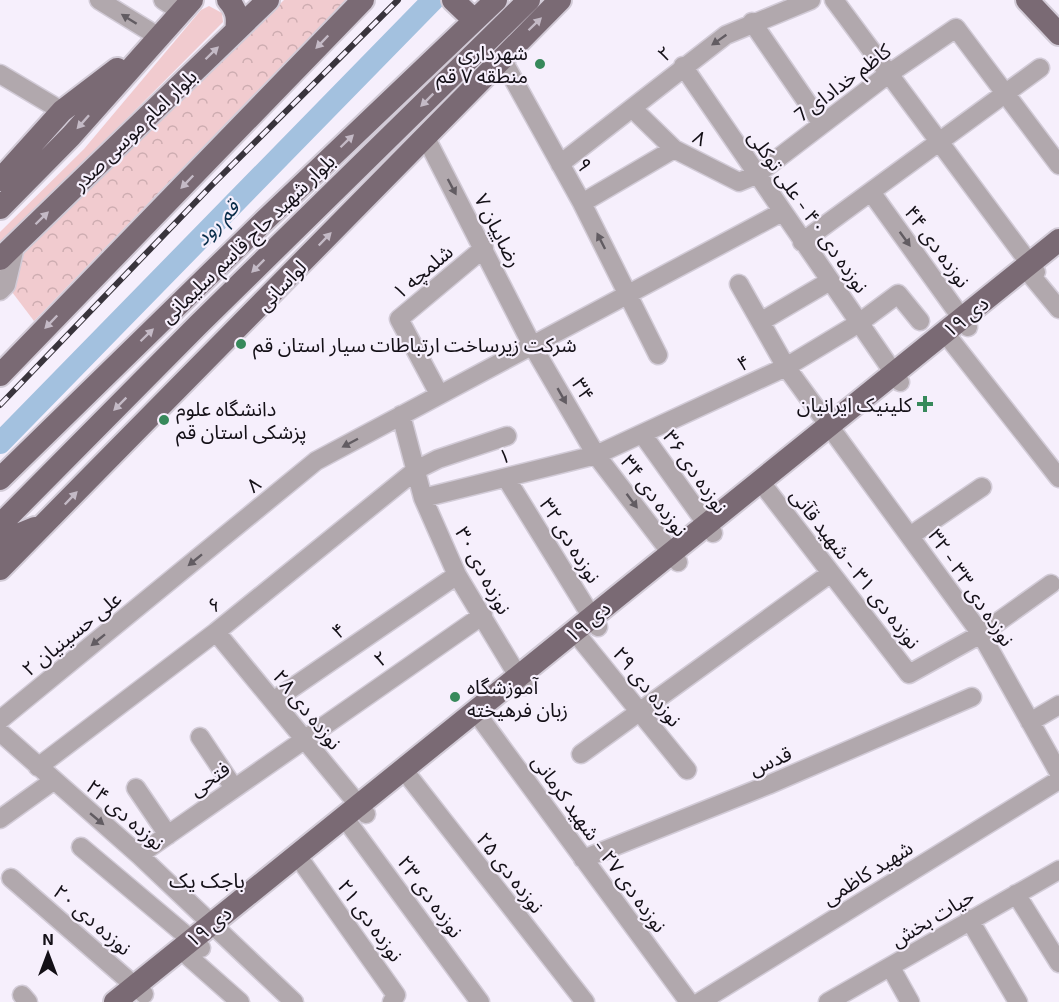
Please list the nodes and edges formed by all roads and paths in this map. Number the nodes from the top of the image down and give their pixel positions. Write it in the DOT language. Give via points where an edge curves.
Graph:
graph roads {
  1 [pos="99,0"];
  2 [pos="228,0"];
  3 [pos="268,0"];
  4 [pos="363,0"];
  5 [pos="453,0"];
  6 [pos="496,0"];
  7 [pos="529,0"];
  8 [pos="560,0"];
  9 [pos="811,0"];
  10 [pos="834,0"];
  11 [pos="1027,0"];
  12 [pos="184,3"];
  13 [pos="474,20"];
  14 [pos="752,22"];
  15 [pos="236,31"];
  16 [pos="1059,34"];
  17 [pos="159,37"];
  18 [pos="501,57"];
  19 [pos="683,66"];
  20 [pos="1040,68"];
  21 [pos="0,74"];
  22 [pos="887,75"];
  23 [pos="1005,93"];
  24 [pos="633,109"];
  25 [pos="62,111"];
  26 [pos="822,124"];
  27 [pos="425,136"];
  28 [pos="939,142"];
  29 [pos="674,149"];
  30 [pos="560,164"];
  31 [pos="1059,165"];
  32 [pos="2,174"];
  33 [pos="756,175"];
  34 [pos="871,192"];
  35 [pos="582,203"];
  36 [pos="0,208"];
  37 [pos="782,212"];
  38 [pos="1059,240"];
  39 [pos="802,242"];
  40 [pos="484,248"];
  41 [pos="8,251"];
  42 [pos="1059,253"];
  43 [pos="1031,270"];
  44 [pos="830,281"];
  45 [pos="739,284"];
  46 [pos="0,291"];
  47 [pos="627,294"];
  48 [pos="1059,309"];
  49 [pos="762,321"];
  50 [pos="920,321"];
  51 [pos="859,323"];
  52 [pos="198,325"];
  53 [pos="957,330"];
  54 [pos="532,345"];
  55 [pos="222,346"];
  56 [pos="658,355"];
  57 [pos="786,367"];
  58 [pos="0,375"];
  59 [pos="897,378"];
  60 [pos="439,394"];
  61 [pos="401,415"];
  62 [pos="833,429"];
  63 [pos="643,435"];
  64 [pos="507,436"];
  65 [pos="596,455"];
  66 [pos="416,470"];
  67 [pos="0,478"];
  68 [pos="506,478"];
  69 [pos="1059,478"];
  70 [pos="764,485"];
  71 [pos="982,487"];
  72 [pos="423,498"];
  73 [pos="46,523"];
  74 [pos="0,525"];
  75 [pos="710,529"];
  76 [pos="910,536"];
  77 [pos="0,542"];
  78 [pos="675,557"];
  79 [pos="0,569"];
  80 [pos="831,573"];
  81 [pos="457,575"];
  82 [pos="1051,584"];
  83 [pos="143,603"];
  84 [pos="483,615"];
  85 [pos="586,629"];
  86 [pos="216,632"];
  87 [pos="981,634"];
  88 [pos="520,681"];
  89 [pos="972,697"];
  90 [pos="273,702"];
  91 [pos="1059,705"];
  92 [pos="639,710"];
  93 [pos="478,716"];
  94 [pos="1030,722"];
  95 [pos="1,731"];
  96 [pos="200,737"];
  97 [pos="304,738"];
  98 [pos="582,754"];
  99 [pos="38,767"];
  100 [pos="687,770"];
  101 [pos="1059,773"];
  102 [pos="406,774"];
  103 [pos="1059,780"];
  104 [pos="53,781"];
  105 [pos="136,788"];
  106 [pos="234,788"];
  107 [pos="355,815"];
  108 [pos="0,819"];
  109 [pos="168,835"];
  110 [pos="81,846"];
  111 [pos="139,855"];
  112 [pos="583,858"];
  113 [pos="304,865"];
  114 [pos="1059,870"];
  115 [pos="11,878"];
  116 [pos="1016,894"];
  117 [pos="969,919"];
  118 [pos="217,927"];
  119 [pos="190,949"];
  120 [pos="1059,963"];
  121 [pos="891,968"];
  122 [pos="138,994"];
  123 [pos="115,1002"];
  124 [pos="240,1002"];
  125 [pos="294,1002"];
  126 [pos="392,1002"];
  127 [pos="480,1002"];
  128 [pos="585,1002"];
  129 [pos="689,1002"];
  130 [pos="700,1002"];
  131 [pos="828,1002"];
  132 [pos="910,1002"];
  133 [pos="1018,1002"];
  17 -- 1 [label="street, one-way"];
  2 -- 15 [label="main road" via="238,19"];
  3 -- 15 [label="main road, بلوار امام موسی صدر"];
  4 -- 58 [label="main road, one-way"];
  5 -- 13 [label="main road"];
  6 -- 13 [label="main road, بلوار شهید حاج قاسم سلیمانی"];
  7 -- 52 [label="main road, لواسانی, one-way"];
  18 -- 8 [label="main road, لواسانی, one-way"];
  9 -- 14 [label="street, ۲"];
  10 -- 22 [label="street"];
  11 -- 16 [label="main road"];
  12 -- 17 [label="main road, بلوار امام موسی صدر"];
  67 -- 13 [label="main road, بلوار شهید حاج قاسم سلیمانی, one-way"];
  14 -- 19 [label="street, ۲, one-way" via="726,35"];
  14 -- 26 [label="street"];
  41 -- 15 [label="main road, بلوار امام موسی صدر, one-way"];
  17 -- 25 [label="main road"];
  17 -- 36 [label="main road, بلوار امام موسی صدر, one-way"];
  18 -- 27 [label="main road, لواسانی"];
  18 -- 30 [label="street, ۹"];
  19 -- 24 [label="street, ۲"];
  19 -- 33 [label="street, نوزده دی ۴۰ - علی توکلی"];
  20 -- 23 [label="street"];
  21 -- 25 [label="street"];
  22 -- 23 [label="street, 7 کاظم خدادای" via="956,28"];
  22 -- 26 [label="street, 7 کاظم خدادای"];
  22 -- 28 [label="street"];
  23 -- 28 [label="street"];
  23 -- 31 [label="street"];
  24 -- 29 [label="street, ۸"];
  24 -- 30 [label="street, ۲"];
  25 -- 32 [label="main road"];
  26 -- 33 [label="street, 7 کاظم خدادای"];
  27 -- 40 [label="street, ۷ رضاییان, one-way"];
  55 -- 27 [label="main road, لواسانی, one-way"];
  28 -- 34 [label="street"];
  28 -- 43 [label="street"];
  29 -- 33 [label="street, ۸" via="739,182"];
  29 -- 35 [label="street"];
  30 -- 35 [label="street, ۹"];
  33 -- 37 [label="street, نوزده دی ۴۰ - علی توکلی"];
  34 -- 39 [label="street"];
  34 -- 53 [label="street, نوزده دی ۴۴, one-way"];
  47 -- 35 [label="street, ۹, one-way"];
  37 -- 39 [label="street, نوزده دی ۴۰ - علی توکلی"];
  37 -- 47 [label="street"];
  38 -- 43 [label="main road, ۱۹ دی"];
  39 -- 44 [label="street, نوزده دی ۴۰ - علی توکلی"];
  40 -- 54 [label="street, ۷ رضاییان"];
  40 -- 60 [label="street, ۱ شلمچه" via="399,319"];
  41 -- 46 [label="street" via="6,285"];
  42 -- 43 [label="main road, ۱۹ دی"];
  43 -- 48 [label="street"];
  43 -- 53 [label="main road, ۱۹ دی"];
  44 -- 49 [label="street"];
  44 -- 51 [label="street, نوزده دی ۴۰ - علی توکلی"];
  45 -- 49 [label="street, ۳۲ - نوزده دی ۳۳"];
  47 -- 54 [label="street"];
  47 -- 56 [label="street, ۹"];
  49 -- 57 [label="street, ۳۲ - نوزده دی ۳۳"];
  50 -- 51 [label="street, ۴" via="898,294"];
  51 -- 57 [label="street, ۴"];
  51 -- 59 [label="street, نوزده دی ۴۰ - علی توکلی"];
  52 -- 55 [label="main road"];
  52 -- 74 [label="main road, لواسانی, one-way"];
  53 -- 59 [label="main road, ۱۹ دی"];
  53 -- 69 [label="street, نوزده دی ۴۴"];
  54 -- 60 [label="street, ۸"];
  54 -- 65 [label="street, ۳۴, one-way"];
  73 -- 55 [label="main road, لواسانی, one-way"];
  57 -- 62 [label="street, ۳۲ - نوزده دی ۳۳"];
  57 -- 63 [label="street, ۴"];
  59 -- 62 [label="main road, ۱۹ دی"];
  60 -- 61 [label="street, ۸"];
  61 -- 66 [label="street, نوزده دی ۳۰"];
  61 -- 83 [label="street, ۸, one-way" via="316,461"];
  62 -- 70 [label="main road, ۱۹ دی"];
  62 -- 76 [label="street, ۳۲ - نوزده دی ۳۳"];
  63 -- 65 [label="street, ۴"];
  63 -- 75 [label="street, نوزده دی ۳۶"];
  64 -- 66 [label="street, ۶"];
  65 -- 68 [label="street, ۱"];
  65 -- 78 [label="street, نوزده دی ۳۴, one-way"];
  66 -- 72 [label="street, نوزده دی ۳۰"];
  66 -- 86 [label="street, ۶"];
  68 -- 72 [label="street, ۱"];
  68 -- 85 [label="street, نوزده دی ۳۲"];
  70 -- 75 [label="main road, ۱۹ دی"];
  70 -- 80 [label="street, نوزده دی ۳۱ - شهید قآنی"];
  71 -- 76 [label="street"];
  72 -- 81 [label="street, نوزده دی ۳۰"];
  73 -- 77 [label="main road"];
  73 -- 79 [label="main road, لواسانی"];
  75 -- 78 [label="main road, ۱۹ دی"];
  76 -- 87 [label="street, ۳۲ - نوزده دی ۳۳"];
  78 -- 85 [label="main road, ۱۹ دی"];
  80 -- 87 [label="street, نوزده دی ۳۱ - شهید قآنی" via="909,674"];
  80 -- 92 [label="street"];
  81 -- 84 [label="street, نوزده دی ۳۰"];
  81 -- 90 [label="street, ۴"];
  82 -- 87 [label="street"];
  83 -- 95 [label="street, ۲ علی حسینیان, one-way"];
  84 -- 88 [label="street, نوزده دی ۳۰"];
  84 -- 97 [label="street, ۲"];
  85 -- 88 [label="main road, ۱۹ دی"];
  85 -- 92 [label="street, نوزده دی ۲۹"];
  86 -- 90 [label="street, نوزده دی ۲۸"];
  86 -- 99 [label="street, ۶"];
  87 -- 94 [label="street, ۳۲ - نوزده دی ۳۳"];
  88 -- 93 [label="main road, ۱۹ دی"];
  89 -- 112 [label="street, قدس" via="768,786"];
  90 -- 97 [label="street, نوزده دی ۲۸"];
  91 -- 94 [label="street"];
  92 -- 98 [label="street"];
  92 -- 100 [label="street, نوزده دی ۲۹"];
  93 -- 102 [label="main road, ۱۹ دی"];
  93 -- 112 [label="street, نوزده دی ۲۷ - شهید کرمانی"];
  94 -- 101 [label="street, ۳۲ - نوزده دی ۳۳"];
  95 -- 99 [label="street, نوزده دی ۲۴"];
  96 -- 106 [label="street"];
  97 -- 106 [label="street, فتحی"];
  97 -- 107 [label="street, نوزده دی ۲۸"];
  99 -- 104 [label="street, نوزده دی ۲۴"];
  102 -- 107 [label="main road, ۱۹ دی"];
  102 -- 128 [label="street, نوزده دی ۲۵"];
  103 -- 130 [label="street, شهید کاظمی"];
  104 -- 108 [label="street"];
  104 -- 111 [label="street, نوزده دی ۲۴, one-way"];
  105 -- 109 [label="street"];
  106 -- 109 [label="street, فتحی"];
  107 -- 113 [label="main road, ۱۹ دی"];
  107 -- 118 [label="main road, ۱۹ دی"];
  107 -- 127 [label="street, نوزده دی ۲۳"];
  109 -- 111 [label="street, فتحی"];
  110 -- 119 [label="street"];
  111 -- 118 [label="street, نوزده دی ۲۴"];
  112 -- 129 [label="street, نوزده دی ۲۷ - شهید کرمانی"];
  113 -- 118 [label="main road, ۱۹ دی"];
  113 -- 126 [label="street, نوزده دی ۲۱" via="396,995"];
  114 -- 116 [label="street, حیات بخش"];
  115 -- 122 [label="street, نوزده دی ۲۰"];
  116 -- 117 [label="street, حیات بخش"];
  116 -- 120 [label="street"];
  117 -- 121 [label="street, حیات بخش"];
  117 -- 133 [label="street"];
  118 -- 119 [label="main road, ۱۹ دی"];
  118 -- 125 [label="street, نوزده دی ۲۴"];
  119 -- 122 [label="main road, ۱۹ دی"];
  119 -- 124 [label="street"];
  121 -- 131 [label="street, حیات بخش"];
  121 -- 132 [label="street"];
  122 -- 123 [label="main road, ۱۹ دی"];
}
